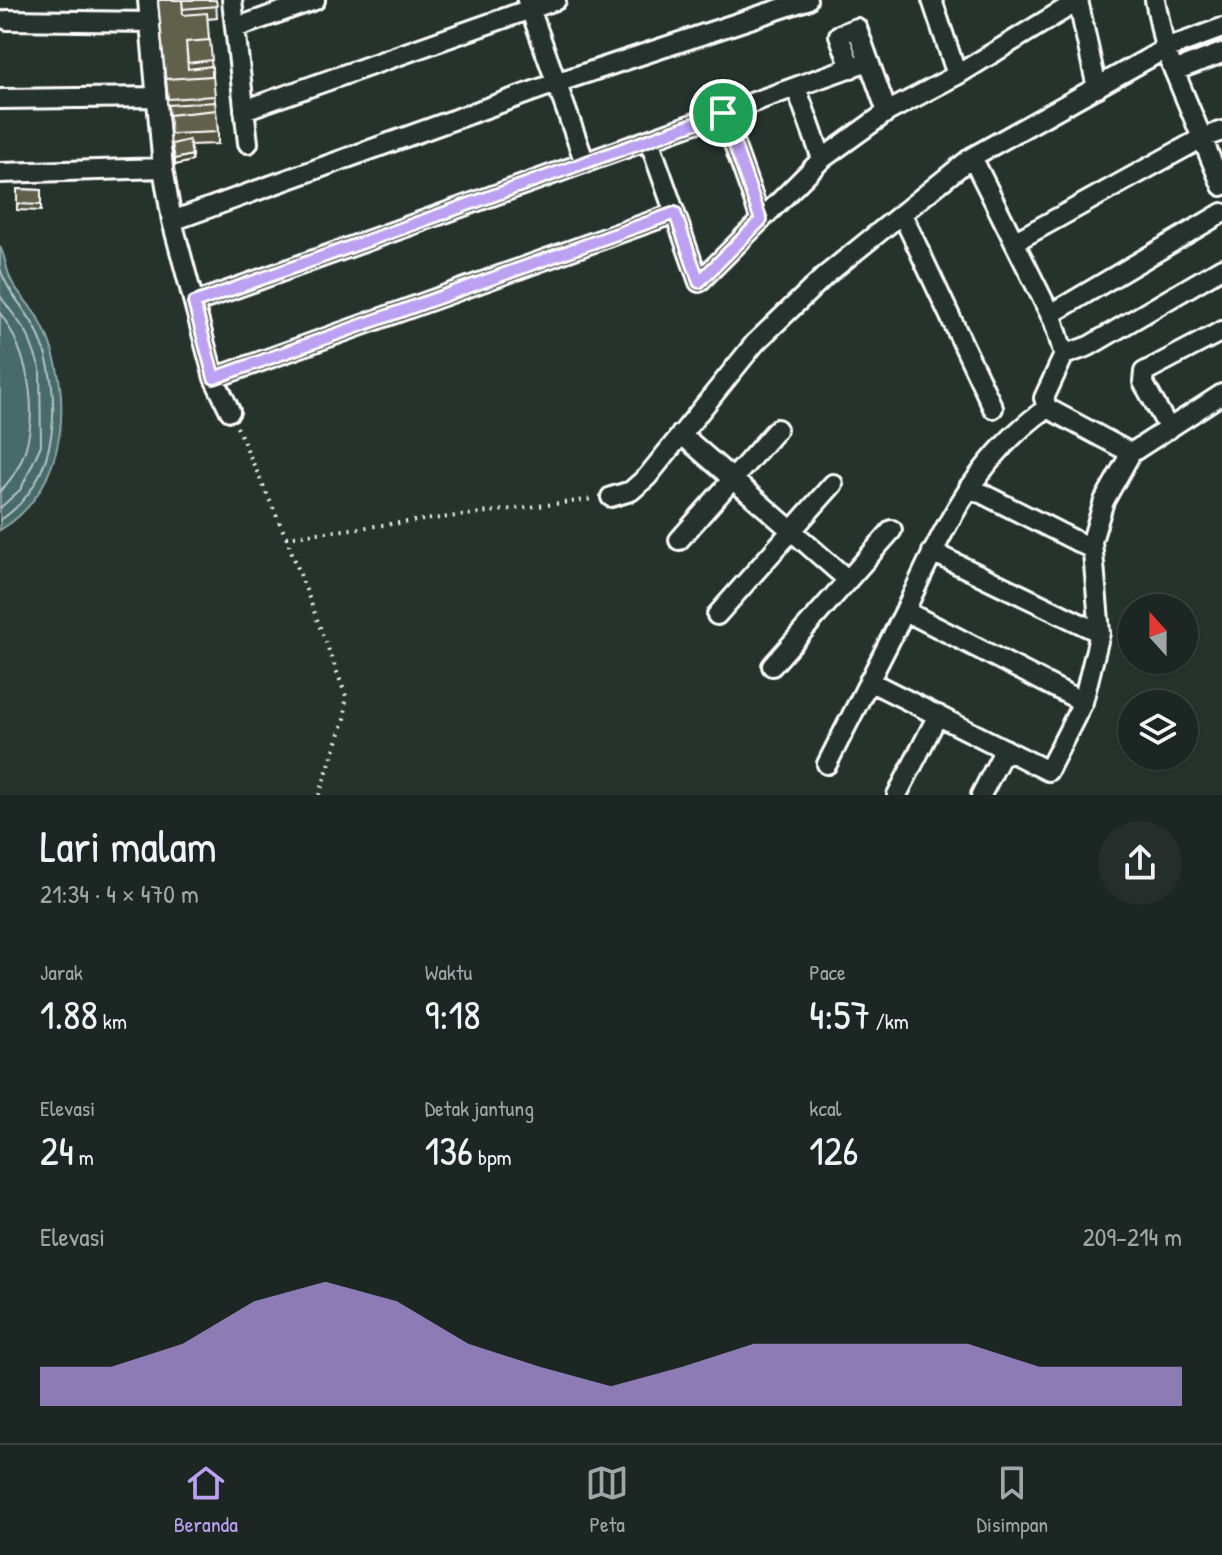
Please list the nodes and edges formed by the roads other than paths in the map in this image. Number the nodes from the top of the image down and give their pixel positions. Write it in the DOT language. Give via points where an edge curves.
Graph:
graph roads {
  1 [pos="148,0"];
  2 [pos="232,0"];
  3 [pos="315,0"];
  4 [pos="556,0"];
  5 [pos="807,0"];
  6 [pos="932,0"];
  7 [pos="1078,0"];
  8 [pos="1155,0"];
  9 [pos="529,4"];
  10 [pos="7,20"];
  11 [pos="151,22"];
  12 [pos="235,28"];
  13 [pos="1222,28"];
  14 [pos="1165,49"];
  15 [pos="1222,53"];
  16 [pos="1174,71"];
  17 [pos="957,75"];
  18 [pos="556,83"];
  19 [pos="796,87"];
  20 [pos="1097,88"];
  21 [pos="156,97"];
  22 [pos="0,99"];
  23 [pos="244,110"];
  24 [pos="887,112"];
  25 [pos="723,113"];
  26 [pos="1222,131"];
  27 [pos="1202,138"];
  28 [pos="649,140"];
  29 [pos="248,143"];
  30 [pos="972,157"];
  31 [pos="822,159"];
  32 [pos="585,163"];
  33 [pos="163,168"];
  34 [pos="0,173"];
  35 [pos="1222,186"];
  36 [pos="675,213"];
  37 [pos="1222,213"];
  38 [pos="902,214"];
  39 [pos="761,220"];
  40 [pos="172,221"];
  41 [pos="1014,242"];
  42 [pos="1222,268"];
  43 [pos="194,303"];
  44 [pos="1051,314"];
  45 [pos="1222,331"];
  46 [pos="1064,355"];
  47 [pos="214,378"];
  48 [pos="1222,394"];
  49 [pos="993,408"];
  50 [pos="1047,408"];
  51 [pos="230,411"];
  52 [pos="777,429"];
  53 [pos="1169,429"];
  54 [pos="681,434"];
  55 [pos="1131,453"];
  56 [pos="733,479"];
  57 [pos="833,484"];
  58 [pos="969,487"];
  59 [pos="611,497"];
  60 [pos="792,530"];
  61 [pos="892,530"];
  62 [pos="679,540"];
  63 [pos="1092,549"];
  64 [pos="932,552"];
  65 [pos="848,580"];
  66 [pos="905,611"];
  67 [pos="717,615"];
  68 [pos="1100,633"];
  69 [pos="772,666"];
  70 [pos="869,681"];
  71 [pos="1083,702"];
  72 [pos="938,715"];
  73 [pos="1005,749"];
  74 [pos="827,764"];
  75 [pos="897,795"];
  76 [pos="981,795"];
  1 -- 11 [label="street"];
  2 -- 12 [label="street"];
  3 -- 12 [label="street"];
  4 -- 9 [label="street"];
  5 -- 18 [label="street"];
  6 -- 17 [label="street"];
  7 -- 17 [label="street"];
  7 -- 20 [label="street"];
  8 -- 14 [label="street"];
  9 -- 18 [label="street"];
  9 -- 23 [label="street"];
  10 -- 11 [label="street"];
  11 -- 21 [label="street"];
  12 -- 23 [label="street"];
  13 -- 14 [label="street"];
  14 -- 16 [label="street"];
  14 -- 20 [label="street"];
  15 -- 16 [label="street"];
  16 -- 27 [label="street"];
  17 -- 24 [label="street"];
  18 -- 32 [label="street"];
  18 -- 40 [label="street"];
  19 -- 24 [label="street" via="860,64"];
  19 -- 25 [label="street"];
  19 -- 31 [label="street"];
  20 -- 30 [label="street"];
  21 -- 22 [label="street"];
  21 -- 33 [label="street"];
  23 -- 29 [label="street"];
  24 -- 31 [label="street"];
  25 -- 28 [label="street"];
  25 -- 39 [label="street"];
  26 -- 27 [label="street"];
  27 -- 35 [label="street"];
  27 -- 41 [label="street"];
  28 -- 32 [label="street"];
  28 -- 36 [label="street"];
  30 -- 38 [label="street"];
  30 -- 41 [label="street"];
  31 -- 39 [label="street"];
  32 -- 43 [label="street"];
  33 -- 34 [label="street"];
  33 -- 40 [label="street"];
  36 -- 39 [label="street" via="699,282"];
  36 -- 47 [label="street"];
  37 -- 44 [label="street"];
  38 -- 49 [label="street"];
  38 -- 54 [label="street" via="826,275 755,343"];
  40 -- 43 [label="street"];
  41 -- 44 [label="street"];
  42 -- 46 [label="street" via="1089,346"];
  43 -- 47 [label="street"];
  44 -- 46 [label="street"];
  45 -- 53 [label="street" via="1144,372 1143,382"];
  46 -- 50 [label="street" via="1044,398"];
  47 -- 51 [label="street"];
  48 -- 53 [label="street"];
  50 -- 55 [label="street"];
  50 -- 58 [label="street" via="1001,444"];
  52 -- 56 [label="street"];
  53 -- 55 [label="street"];
  54 -- 56 [label="street"];
  54 -- 59 [label="street" via="640,484"];
  55 -- 63 [label="street" via="1104,501"];
  56 -- 60 [label="street"];
  56 -- 62 [label="street"];
  57 -- 60 [label="street"];
  58 -- 63 [label="street"];
  58 -- 64 [label="street"];
  60 -- 65 [label="street"];
  60 -- 67 [label="street"];
  61 -- 65 [label="street"];
  63 -- 68 [label="street"];
  64 -- 66 [label="street"];
  64 -- 68 [label="street"];
  65 -- 69 [label="street"];
  66 -- 70 [label="street"];
  66 -- 71 [label="street"];
  68 -- 71 [label="street"];
  70 -- 72 [label="street"];
  70 -- 74 [label="street"];
  71 -- 73 [label="street" via="1048,771"];
  72 -- 73 [label="street"];
  72 -- 75 [label="street"];
  73 -- 76 [label="street"];
}
